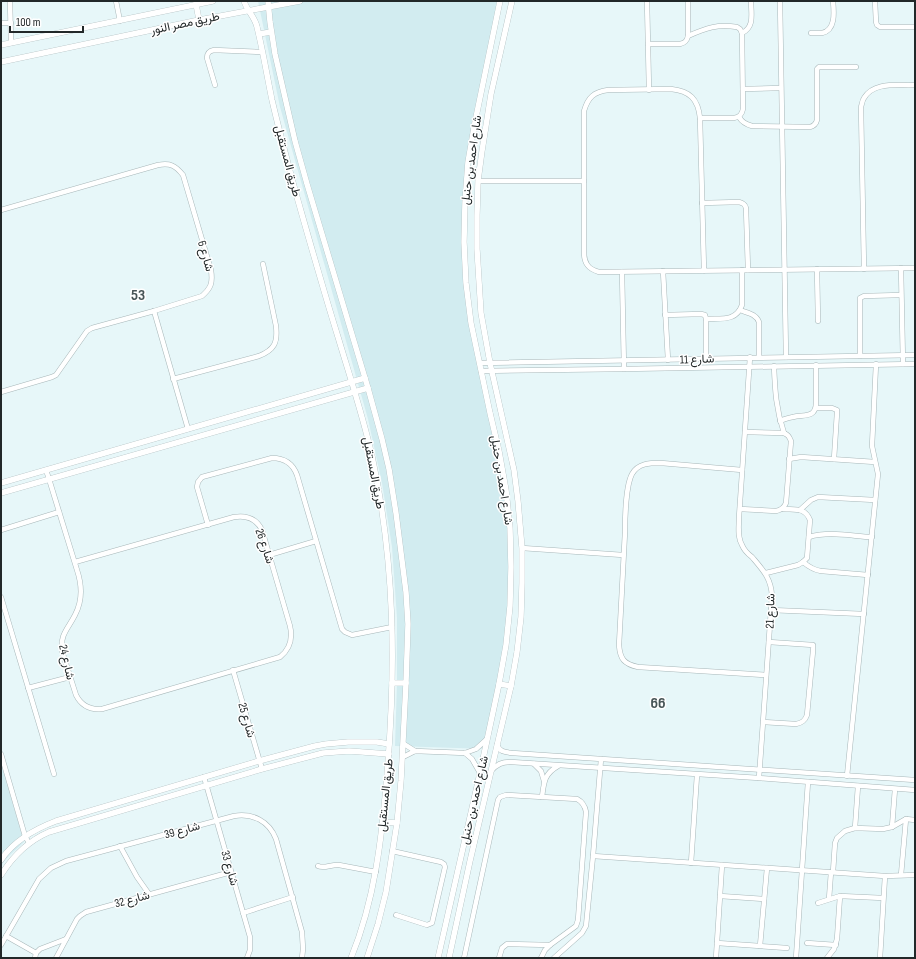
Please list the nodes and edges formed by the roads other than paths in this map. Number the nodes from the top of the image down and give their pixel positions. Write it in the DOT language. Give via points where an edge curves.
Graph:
graph roads {
  1 [pos="10,1"];
  2 [pos="116,1"];
  3 [pos="213,1"];
  4 [pos="244,1"];
  5 [pos="300,1"];
  6 [pos="500,1"];
  7 [pos="512,1"];
  8 [pos="647,1"];
  9 [pos="688,1"];
  10 [pos="751,1"];
  11 [pos="780,1"];
  12 [pos="834,1"];
  13 [pos="875,1"];
  14 [pos="196,4"];
  15 [pos="268,4"];
  16 [pos="248,11"];
  17 [pos="120,20"];
  18 [pos="200,20"];
  19 [pos="1,23"];
  20 [pos="10,23"];
  21 [pos="915,27"];
  22 [pos="271,32"];
  23 [pos="742,33"];
  24 [pos="811,33"];
  25 [pos="259,34"];
  26 [pos="688,36"];
  27 [pos="11,43"];
  28 [pos="648,44"];
  29 [pos="1,45"];
  30 [pos="262,52"];
  31 [pos="1,62"];
  32 [pos="856,67"];
  33 [pos="215,85"];
  34 [pos="915,86"];
  35 [pos="781,88"];
  36 [pos="743,89"];
  37 [pos="649,90"];
  38 [pos="739,117"];
  39 [pos="700,118"];
  40 [pos="782,127"];
  41 [pos="478,181"];
  42 [pos="584,181"];
  43 [pos="702,203"];
  44 [pos="1,210"];
  45 [pos="263,264"];
  46 [pos="900,268"];
  47 [pos="915,268"];
  48 [pos="817,269"];
  49 [pos="864,269"];
  50 [pos="742,270"];
  51 [pos="748,270"];
  52 [pos="784,270"];
  53 [pos="704,271"];
  54 [pos="622,272"];
  55 [pos="663,272"];
  56 [pos="901,295"];
  57 [pos="740,310"];
  58 [pos="154,311"];
  59 [pos="665,315"];
  60 [pos="706,319"];
  61 [pos="818,321"];
  62 [pos="903,355"];
  63 [pos="915,355"];
  64 [pos="860,356"];
  65 [pos="750,357"];
  66 [pos="760,357"];
  67 [pos="786,357"];
  68 [pos="706,358"];
  69 [pos="668,360"];
  70 [pos="624,361"];
  71 [pos="511,362"];
  72 [pos="480,363"];
  73 [pos="490,363"];
  74 [pos="876,364"];
  75 [pos="903,364"];
  76 [pos="915,364"];
  77 [pos="816,365"];
  78 [pos="774,366"];
  79 [pos="749,367"];
  80 [pos="624,369"];
  81 [pos="481,370"];
  82 [pos="492,370"];
  83 [pos="511,370"];
  84 [pos="365,378"];
  85 [pos="173,379"];
  86 [pos="352,382"];
  87 [pos="368,388"];
  88 [pos="355,391"];
  89 [pos="1,392"];
  90 [pos="816,408"];
  91 [pos="780,422"];
  92 [pos="188,429"];
  93 [pos="745,432"];
  94 [pos="784,433"];
  95 [pos="172,434"];
  96 [pos="175,442"];
  97 [pos="790,459"];
  98 [pos="834,459"];
  99 [pos="875,462"];
  100 [pos="46,470"];
  101 [pos="742,470"];
  102 [pos="49,479"];
  103 [pos="1,483"];
  104 [pos="1,493"];
  105 [pos="875,500"];
  106 [pos="740,509"];
  107 [pos="783,509"];
  108 [pos="800,510"];
  109 [pos="59,512"];
  110 [pos="208,525"];
  111 [pos="1,530"];
  112 [pos="809,536"];
  113 [pos="872,537"];
  114 [pos="316,541"];
  115 [pos="522,548"];
  116 [pos="269,555"];
  117 [pos="623,555"];
  118 [pos="75,562"];
  119 [pos="804,562"];
  120 [pos="766,573"];
  121 [pos="868,575"];
  122 [pos="1,597"];
  123 [pos="771,610"];
  124 [pos="864,614"];
  125 [pos="392,627"];
  126 [pos="769,642"];
  127 [pos="233,670"];
  128 [pos="766,675"];
  129 [pos="70,677"];
  130 [pos="392,683"];
  131 [pos="406,683"];
  132 [pos="500,684"];
  133 [pos="511,686"];
  134 [pos="28,688"];
  135 [pos="763,722"];
  136 [pos="488,737"];
  137 [pos="389,744"];
  138 [pos="404,744"];
  139 [pos="497,745"];
  140 [pos="415,751"];
  141 [pos="465,753"];
  142 [pos="512,753"];
  143 [pos="1,754"];
  144 [pos="389,754"];
  145 [pos="403,757"];
  146 [pos="601,759"];
  147 [pos="259,761"];
  148 [pos="511,762"];
  149 [pos="534,764"];
  150 [pos="558,766"];
  151 [pos="262,769"];
  152 [pos="600,769"];
  153 [pos="760,770"];
  154 [pos="491,771"];
  155 [pos="480,773"];
  156 [pos="54,774"];
  157 [pos="697,775"];
  158 [pos="847,776"];
  159 [pos="204,777"];
  160 [pos="759,778"];
  161 [pos="915,780"];
  162 [pos="544,781"];
  163 [pos="808,782"];
  164 [pos="206,786"];
  165 [pos="858,786"];
  166 [pos="895,789"];
  167 [pos="915,790"];
  168 [pos="542,797"];
  169 [pos="906,819"];
  170 [pos="915,820"];
  171 [pos="216,821"];
  172 [pos="382,822"];
  173 [pos="397,822"];
  174 [pos="892,827"];
  175 [pos="855,828"];
  176 [pos="25,836"];
  177 [pos="29,843"];
  178 [pos="120,846"];
  179 [pos="392,851"];
  180 [pos="593,856"];
  181 [pos="461,859"];
  182 [pos="1,860"];
  183 [pos="470,861"];
  184 [pos="692,863"];
  185 [pos="722,865"];
  186 [pos="318,866"];
  187 [pos="767,868"];
  188 [pos="802,870"];
  189 [pos="231,872"];
  190 [pos="376,872"];
  191 [pos="832,872"];
  192 [pos="1,875"];
  193 [pos="901,875"];
  194 [pos="915,875"];
  195 [pos="885,876"];
  196 [pos="149,894"];
  197 [pos="720,896"];
  198 [pos="840,896"];
  199 [pos="293,897"];
  200 [pos="883,898"];
  201 [pos="764,899"];
  202 [pos="829,899"];
  203 [pos="818,903"];
  204 [pos="244,913"];
  205 [pos="396,915"];
  206 [pos="6,936"];
  207 [pos="66,939"];
  208 [pos="717,943"];
  209 [pos="807,943"];
  210 [pos="836,944"];
  211 [pos="1,945"];
  212 [pos="550,945"];
  213 [pos="760,946"];
  214 [pos="788,948"];
  215 [pos="36,955"];
  216 [pos="56,958"];
  217 [pos="247,958"];
  218 [pos="302,958"];
  219 [pos="351,958"];
  220 [pos="367,958"];
  221 [pos="438,958"];
  222 [pos="449,958"];
  223 [pos="464,958"];
  224 [pos="499,958"];
  225 [pos="541,958"];
  226 [pos="554,958"];
  227 [pos="716,958"];
  228 [pos="796,958"];
  229 [pos="827,958"];
  230 [pos="880,958"];
  1 -- 20 [label="street"];
  2 -- 17 [label="street"];
  3 -- 14 [label="street, طريق مصر النور"];
  4 -- 16 [label="street, طريق المستقبل"];
  5 -- 15 [label="street, طريق مصر النور"];
  6 -- 72 [label="street, شارع احمد بن حنبل" via="475,122 464,202 466,283"];
  7 -- 41 [label="street, شارع احمد بن حنبل" via="486,122"];
  8 -- 28 [label="street"];
  9 -- 26 [label="street"];
  10 -- 23 [label="street" via="752,20 747,30"];
  11 -- 35 [label="street"];
  12 -- 24 [label="street" via="833,24 823,33"];
  13 -- 21 [label="street" via="876,22 880,27"];
  14 -- 17 [label="street, طريق مصر النور"];
  14 -- 18 [label="street"];
  15 -- 16 [label="street, طريق مصر النور"];
  15 -- 22 [label="street, طريق المستقبل"];
  16 -- 18 [label="street, طريق مصر النور"];
  16 -- 25 [label="street, طريق المستقبل" via="256,23"];
  17 -- 27 [label="street, طريق مصر النور"];
  18 -- 31 [label="street, طريق مصر النور"];
  19 -- 20 [label="street"];
  20 -- 27 [label="street"];
  22 -- 25 [label="street"];
  22 -- 84 [label="street, طريق المستقبل" via="307,184"];
  23 -- 26 [label="street" via="737,27 714,27"];
  23 -- 36 [label="street"];
  25 -- 30 [label="street, طريق المستقبل"];
  26 -- 28 [label="street" via="684,43 680,44"];
  27 -- 29 [label="street, طريق مصر النور"];
  28 -- 37 [label="street"];
  30 -- 33 [label="street" via="209,51 207,58"];
  30 -- 86 [label="street, طريق المستقبل" via="285,152"];
  32 -- 40 [label="street" via="819,67 816,123 810,127"];
  34 -- 49 [label="street" via="878,87 864,98 861,107"];
  35 -- 36 [label="street"];
  35 -- 40 [label="street"];
  36 -- 38 [label="street" via="743,109"];
  37 -- 39 [label="street" via="671,89 688,94 695,101"];
  37 -- 42 [label="street" via="600,91 586,102"];
  38 -- 39 [label="street"];
  38 -- 40 [label="street" via="746,125"];
  39 -- 43 [label="street"];
  40 -- 52 [label="street"];
  41 -- 42 [label="street"];
  41 -- 73 [label="street, شارع احمد بن حنبل" via="478,272 481,313"];
  42 -- 54 [label="street" via="585,263 594,271"];
  43 -- 51 [label="street" via="740,202 745,205"];
  43 -- 53 [label="street"];
  44 -- 58 [label="street, شارع 6" via="158,165 172,166 182,175 212,278 211,285 202,296"];
  45 -- 85 [label="street" via="276,326 277,336 274,345 268,352 259,356"];
  46 -- 47 [label="street"];
  46 -- 49 [label="street"];
  46 -- 56 [label="street"];
  48 -- 49 [label="street"];
  48 -- 52 [label="street"];
  48 -- 61 [label="street"];
  50 -- 51 [label="street"];
  50 -- 53 [label="street"];
  50 -- 57 [label="street"];
  51 -- 52 [label="street"];
  52 -- 67 [label="street"];
  53 -- 55 [label="street"];
  54 -- 55 [label="street"];
  54 -- 70 [label="street"];
  55 -- 59 [label="street"];
  56 -- 62 [label="street"];
  56 -- 64 [label="street" via="860,298"];
  57 -- 60 [label="street" via="732,317"];
  57 -- 66 [label="street" via="758,319"];
  58 -- 85 [label="street"];
  58 -- 89 [label="street, شارع 6" via="92,328 87,331 56,375"];
  59 -- 60 [label="street" via="701,314 705,315"];
  59 -- 69 [label="street"];
  60 -- 68 [label="street"];
  62 -- 63 [label="street, شارع 11"];
  62 -- 64 [label="street, شارع 11"];
  62 -- 75 [label="street"];
  64 -- 67 [label="street, شارع 11"];
  65 -- 66 [label="street, شارع 11"];
  65 -- 68 [label="street, شارع 11"];
  65 -- 79 [label="street, شارع 21"];
  66 -- 67 [label="street, شارع 11"];
  68 -- 69 [label="street, شارع 11"];
  69 -- 70 [label="street, شارع 11"];
  70 -- 71 [label="street, شارع 11"];
  70 -- 80 [label="street"];
  71 -- 73 [label="street, شارع 11"];
  71 -- 83 [label="street"];
  72 -- 73 [label="street, شارع 11"];
  72 -- 81 [label="street, شارع احمد بن حنبل"];
  73 -- 82 [label="street, شارع احمد بن حنبل"];
  74 -- 75 [label="street, شارع 11"];
  74 -- 77 [label="street, شارع 11"];
  74 -- 99 [label="street" via="872,438"];
  75 -- 76 [label="street, شارع 11"];
  77 -- 78 [label="street, شارع 11"];
  77 -- 90 [label="street"];
  78 -- 79 [label="street, شارع 11"];
  78 -- 91 [label="street" via="775,397"];
  79 -- 80 [label="street, شارع 11"];
  79 -- 93 [label="street, شارع 21"];
  80 -- 83 [label="street, شارع 11"];
  81 -- 82 [label="street, شارع 11"];
  81 -- 132 [label="street, شارع احمد بن حنبل" via="499,451 510,528 510,606"];
  82 -- 83 [label="street, شارع 11"];
  82 -- 115 [label="street, شارع احمد بن حنبل" via="514,470"];
  84 -- 86 [label="street"];
  84 -- 87 [label="street, طريق المستقبل"];
  85 -- 92 [label="street"];
  86 -- 88 [label="street, طريق المستقبل"];
  86 -- 92 [label="street"];
  87 -- 88 [label="street"];
  87 -- 131 [label="street, طريق المستقبل" via="389,469 402,556 408,624"];
  88 -- 96 [label="street"];
  88 -- 125 [label="street, طريق المستقبل" via="380,500 388,556"];
  90 -- 91 [label="street" via="808,416 792,417"];
  90 -- 98 [label="street" via="837,410"];
  91 -- 94 [label="street"];
  92 -- 95 [label="street"];
  93 -- 94 [label="street"];
  93 -- 101 [label="street, شارع 21"];
  94 -- 97 [label="street" via="791,441"];
  95 -- 96 [label="street"];
  95 -- 100 [label="street"];
  96 -- 102 [label="street"];
  97 -- 98 [label="street" via="801,456"];
  97 -- 107 [label="street" via="786,503"];
  98 -- 99 [label="street"];
  99 -- 105 [label="street" via="878,474"];
  100 -- 102 [label="street, شارع 24"];
  100 -- 103 [label="street"];
  101 -- 106 [label="street, شارع 21"];
  101 -- 117 [label="street" via="661,463 649,463 636,468 630,480"];
  102 -- 104 [label="street"];
  102 -- 109 [label="street, شارع 24"];
  105 -- 108 [label="street" via="818,497 810,500"];
  105 -- 113 [label="street"];
  106 -- 107 [label="street"];
  106 -- 120 [label="street, شارع 21" via="739,533 742,546"];
  107 -- 108 [label="street"];
  108 -- 112 [label="street" via="810,520"];
  109 -- 111 [label="street"];
  109 -- 118 [label="street, شارع 24"];
  110 -- 114 [label="street" via="197,487 200,478 277,458 288,462 296,472"];
  110 -- 116 [label="street, شارع 26" via="248,517 260,525"];
  110 -- 118 [label="street, شارع 26"];
  112 -- 113 [label="street" via="828,534"];
  112 -- 119 [label="street" via="808,553"];
  113 -- 121 [label="street"];
  114 -- 116 [label="street"];
  114 -- 125 [label="street" via="342,629 352,635"];
  115 -- 117 [label="street"];
  115 -- 133 [label="street, شارع احمد بن حنبل" via="520,617"];
  116 -- 127 [label="street, شارع 26" via="290,626 290,642 280,657"];
  117 -- 128 [label="street" via="619,654 624,661 630,666 638,667"];
  118 -- 129 [label="street, شارع 24" via="80,578 81,597 61,644"];
  119 -- 120 [label="street"];
  119 -- 121 [label="street" via="815,570"];
  120 -- 123 [label="street, شارع 21" via="771,588"];
  121 -- 124 [label="street"];
  122 -- 134 [label="street"];
  123 -- 124 [label="street"];
  123 -- 126 [label="street, شارع 21"];
  124 -- 158 [label="street"];
  125 -- 130 [label="street, طريق المستقبل"];
  126 -- 128 [label="street, شارع 21"];
  126 -- 135 [label="street" via="813,644 813,651 805,720 796,724"];
  127 -- 129 [label="street, شارع 24" via="98,709 88,707 78,700"];
  127 -- 147 [label="street, شارع 25"];
  128 -- 135 [label="street, شارع 21"];
  129 -- 134 [label="street"];
  130 -- 131 [label="street"];
  130 -- 137 [label="street, طريق المستقبل"];
  131 -- 138 [label="street, طريق المستقبل"];
  132 -- 133 [label="street"];
  132 -- 136 [label="street, شارع احمد بن حنبل"];
  133 -- 139 [label="street, شارع احمد بن حنبل"];
  134 -- 156 [label="street"];
  135 -- 153 [label="street, شارع 21"];
  136 -- 141 [label="street" via="476,749"];
  136 -- 155 [label="street, شارع احمد بن حنبل"];
  137 -- 144 [label="street, طريق المستقبل"];
  137 -- 147 [label="street" via="326,744"];
  138 -- 140 [label="street"];
  138 -- 145 [label="street, طريق المستقبل"];
  139 -- 142 [label="street" via="503,752"];
  139 -- 154 [label="street, شارع احمد بن حنبل"];
  140 -- 141 [label="street"];
  140 -- 145 [label="street"];
  141 -- 155 [label="street"];
  142 -- 146 [label="street"];
  142 -- 148 [label="street"];
  143 -- 176 [label="street"];
  144 -- 151 [label="street" via="356,751 323,753"];
  144 -- 172 [label="street, طريق المستقبل"];
  145 -- 173 [label="street, طريق المستقبل"];
  146 -- 152 [label="street"];
  146 -- 153 [label="street"];
  147 -- 151 [label="street, شارع 25"];
  147 -- 159 [label="street"];
  148 -- 149 [label="street"];
  148 -- 154 [label="street" via="501,763"];
  149 -- 150 [label="street"];
  149 -- 162 [label="street" via="541,771"];
  150 -- 152 [label="street"];
  150 -- 162 [label="street" via="551,770"];
  151 -- 164 [label="street"];
  152 -- 157 [label="street"];
  152 -- 180 [label="street"];
  153 -- 158 [label="street"];
  153 -- 160 [label="street, شارع 21"];
  154 -- 183 [label="street, شارع احمد بن حنبل"];
  155 -- 181 [label="street, شارع احمد بن حنبل"];
  157 -- 160 [label="street"];
  157 -- 184 [label="street"];
  158 -- 161 [label="street"];
  159 -- 164 [label="street, شارع 33"];
  159 -- 176 [label="street" via="56,822"];
  160 -- 163 [label="street"];
  162 -- 168 [label="street"];
  163 -- 165 [label="street"];
  163 -- 188 [label="street"];
  164 -- 171 [label="street, شارع 33"];
  164 -- 177 [label="street" via="49,832"];
  165 -- 166 [label="street"];
  165 -- 175 [label="street"];
  166 -- 167 [label="street"];
  166 -- 174 [label="street"];
  168 -- 212 [label="street" via="576,799 586,808 578,920 576,926"];
  168 -- 223 [label="street" via="503,796 498,800"];
  169 -- 170 [label="street"];
  169 -- 174 [label="street"];
  169 -- 193 [label="street"];
  171 -- 178 [label="street, شارع 39"];
  171 -- 189 [label="street, شارع 33"];
  171 -- 199 [label="street, شارع 39" via="247,815 267,824 276,839"];
  172 -- 173 [label="street"];
  172 -- 190 [label="street, طريق المستقبل"];
  173 -- 179 [label="street, طريق المستقبل"];
  174 -- 175 [label="street"];
  175 -- 191 [label="street" via="845,831 837,838"];
  176 -- 177 [label="street"];
  176 -- 182 [label="street"];
  177 -- 192 [label="street"];
  178 -- 196 [label="street"];
  178 -- 206 [label="street, شارع 39" via="66,861 47,871 37,882"];
  179 -- 205 [label="street" via="441,862 445,867 432,923 427,925"];
  179 -- 220 [label="street, طريق المستقبل" via="386,892"];
  180 -- 184 [label="street"];
  180 -- 226 [label="street" via="586,926 582,933"];
  181 -- 183 [label="street"];
  181 -- 221 [label="street, شارع احمد بن حنبل"];
  183 -- 222 [label="street, شارع احمد بن حنبل"];
  184 -- 185 [label="street"];
  185 -- 187 [label="street"];
  185 -- 197 [label="street"];
  186 -- 190 [label="street" via="322,868 334,864"];
  187 -- 188 [label="street"];
  187 -- 201 [label="street"];
  188 -- 191 [label="street"];
  188 -- 228 [label="street"];
  189 -- 196 [label="street, شارع 32"];
  189 -- 204 [label="street, شارع 33"];
  190 -- 219 [label="street, طريق المستقبل" via="361,934"];
  191 -- 195 [label="street"];
  191 -- 202 [label="street"];
  193 -- 194 [label="street"];
  193 -- 195 [label="street"];
  195 -- 200 [label="street"];
  196 -- 207 [label="street, شارع 32" via="90,910 77,919"];
  197 -- 201 [label="street"];
  197 -- 208 [label="street"];
  198 -- 200 [label="street"];
  198 -- 202 [label="street"];
  198 -- 210 [label="street"];
  199 -- 204 [label="street"];
  199 -- 218 [label="street, شارع 39" via="303,938"];
  200 -- 230 [label="street"];
  201 -- 213 [label="street"];
  202 -- 203 [label="street"];
  204 -- 217 [label="street, شارع 33" via="251,941"];
  206 -- 211 [label="street, شارع 39"];
  206 -- 215 [label="street"];
  207 -- 215 [label="street" via="40,949"];
  207 -- 216 [label="street, شارع 32"];
  208 -- 213 [label="street"];
  208 -- 227 [label="street"];
  209 -- 210 [label="street"];
  210 -- 229 [label="street"];
  212 -- 224 [label="street" via="507,944 502,948"];
  212 -- 225 [label="street"];
  213 -- 214 [label="street"];
}
